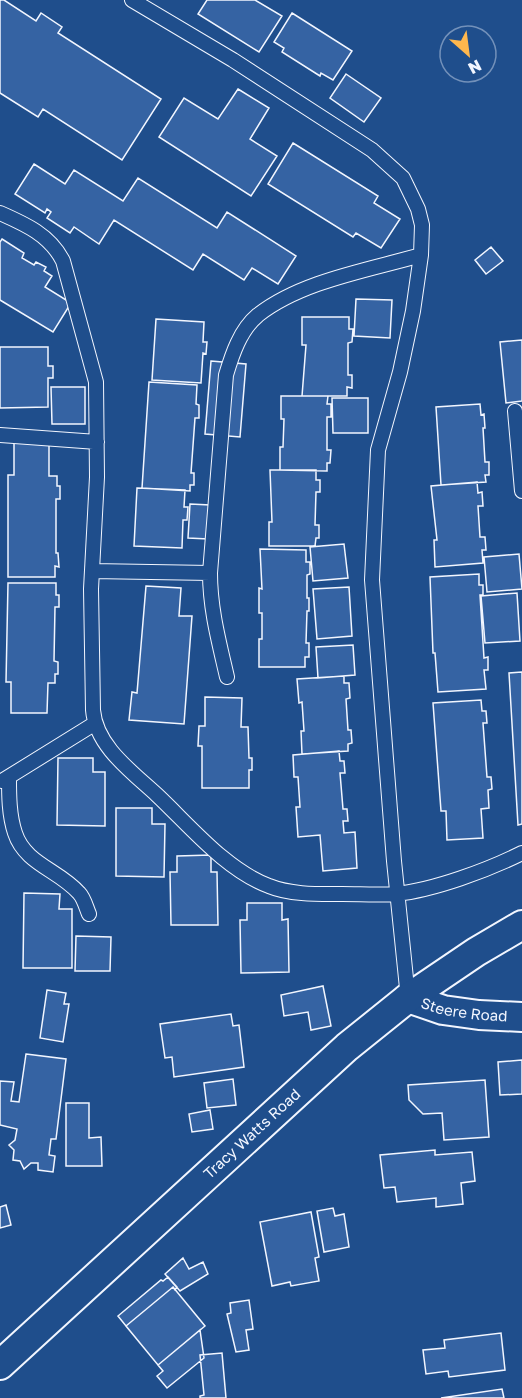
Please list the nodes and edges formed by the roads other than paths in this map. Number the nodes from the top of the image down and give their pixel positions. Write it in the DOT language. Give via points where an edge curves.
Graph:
graph roads {
  1 [pos="132,0"];
  2 [pos="0,213"];
  3 [pos="420,255"];
  4 [pos="515,411"];
  5 [pos="0,435"];
  6 [pos="97,442"];
  7 [pos="522,491"];
  8 [pos="92,571"];
  9 [pos="210,573"];
  10 [pos="227,677"];
  11 [pos="94,724"];
  12 [pos="4,779"];
  13 [pos="522,853"];
  14 [pos="397,894"];
  15 [pos="89,914"];
  16 [pos="522,925"];
  17 [pos="408,998"];
  18 [pos="522,1017"];
  19 [pos="0,1365"];
  1 -- 3 [label="lane" via="372,150 393,168 403,178 418,209 422,225"];
  2 -- 6 [label="lane" via="47,238 63,261 96,382"];
  3 -- 9 [label="lane" via="296,293 256,316 246,330 233,350 226,375"];
  3 -- 14 [label="lane" via="405,351 378,450 374,523 372,580"];
  4 -- 7 [label="lane"];
  5 -- 6 [label="lane"];
  6 -- 8 [label="lane"];
  8 -- 9 [label="lane"];
  8 -- 11 [label="lane"];
  9 -- 10 [label="lane" via="210,600"];
  11 -- 12 [label="lane"];
  11 -- 14 [label="lane" via="104,742 129,768 229,863 270,887 316,894"];
  12 -- 15 [label="lane" via="15,833 24,850 81,894"];
  13 -- 14 [label="lane" via="440,884"];
  14 -- 17 [label="lane"];
  16 -- 17 [label="street, Tracy Watts Road"];
  17 -- 18 [label="street, Steere Road" via="443,1010"];
  17 -- 19 [label="street, Tracy Watts Road" via="347,1047"];
}
